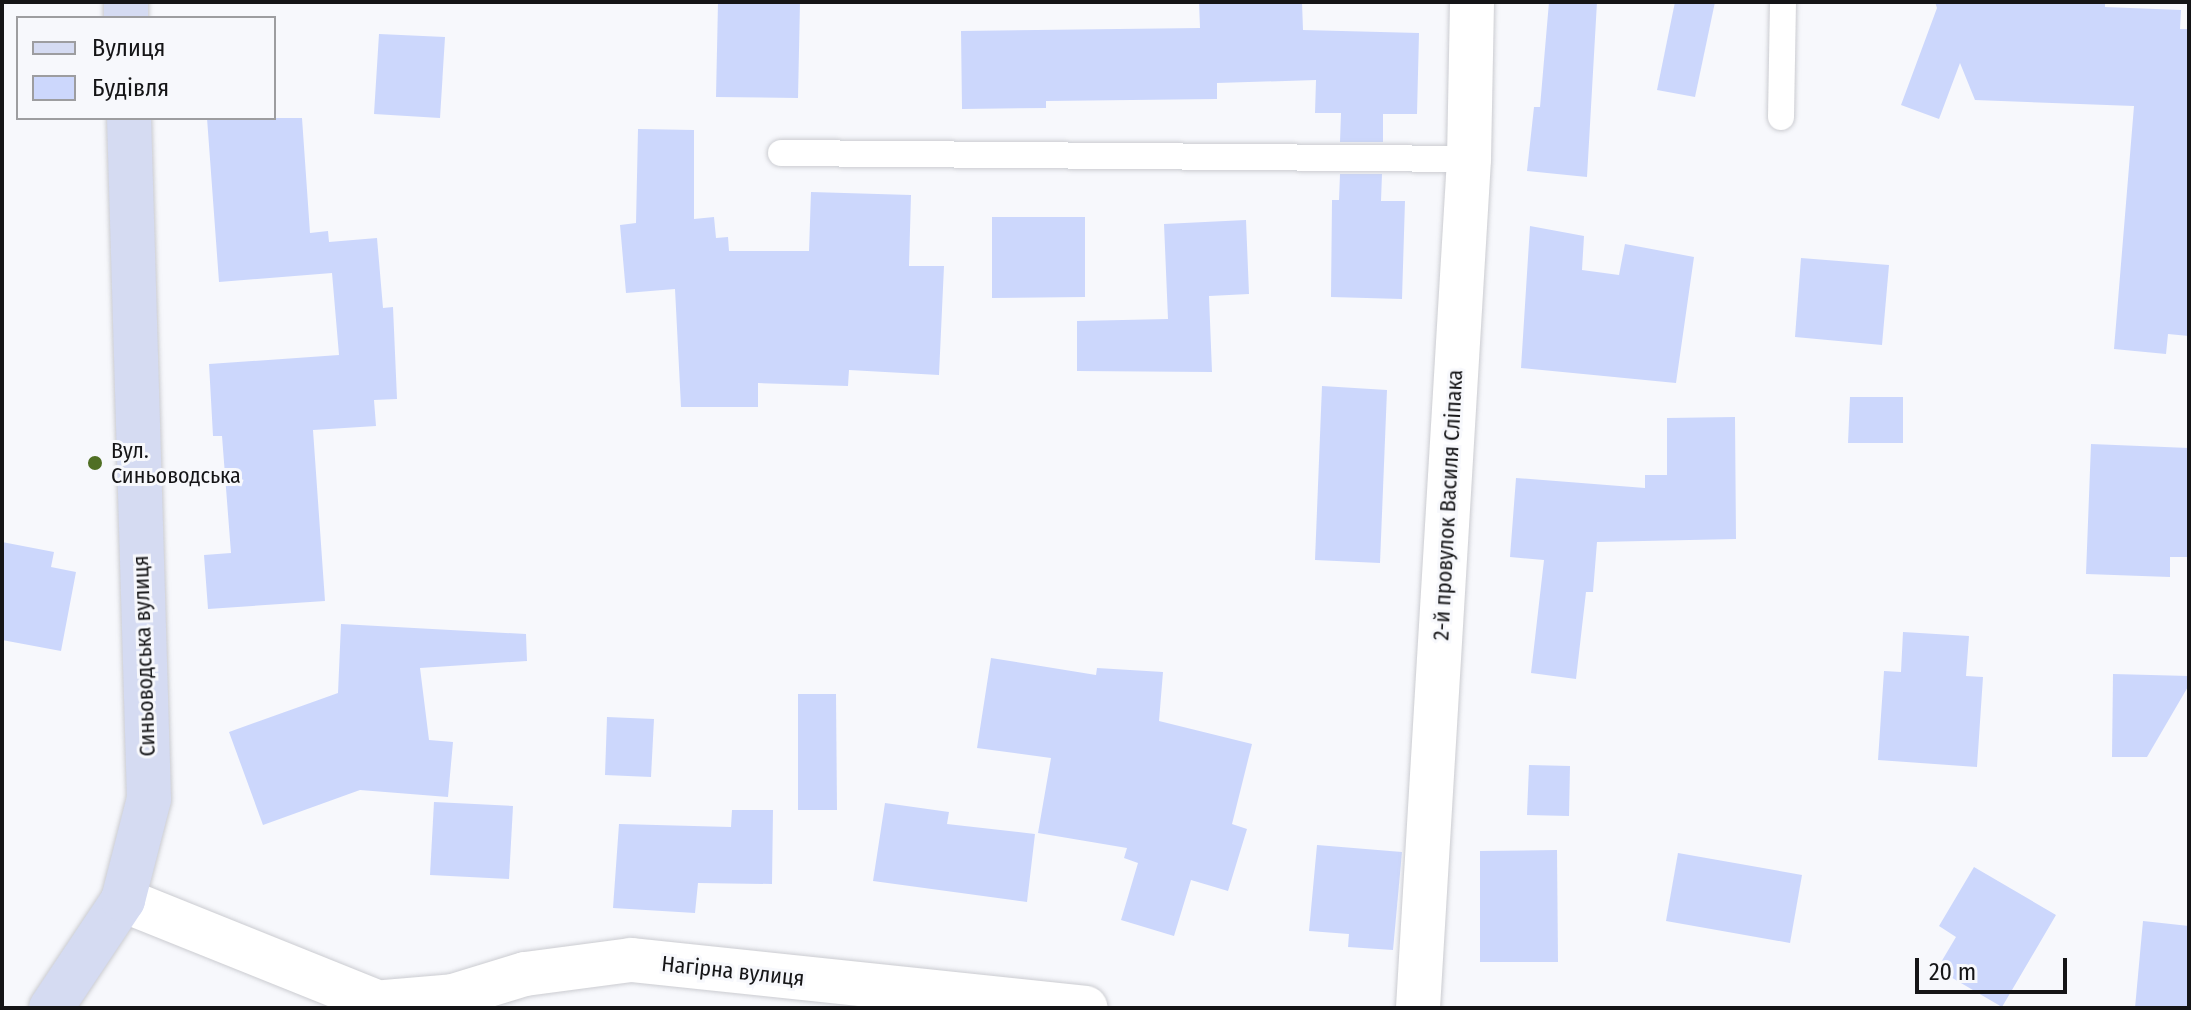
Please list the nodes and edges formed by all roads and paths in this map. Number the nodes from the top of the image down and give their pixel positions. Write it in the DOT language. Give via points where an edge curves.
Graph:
graph roads {
  1 [pos="1472,2"];
  2 [pos="1783,2"];
  3 [pos="1781,117"];
  4 [pos="129,120"];
  5 [pos="781,153"];
  6 [pos="1469,159"];
  7 [pos="123,900"];
  8 [pos="459,1002"];
  9 [pos="388,1005"];
  10 [pos="51,1008"];
  11 [pos="1085,1008"];
  12 [pos="1418,1008"];
  1 -- 6 [label="street, 2-й провулок Василя Сліпака"];
  2 -- 3 [label="lane"];
  4 -- 7 [label="street, Синьоводська вулиця" via="149,799"];
  5 -- 6 [label="lane"];
  6 -- 12 [label="street, 2-й провулок Василя Сліпака"];
  7 -- 9 [label="street"];
  7 -- 10 [label="street, Синьоводська вулиця"];
  8 -- 9 [label="street, Нагірна вулиця"];
  8 -- 11 [label="street, Нагірна вулиця" via="525,974 631,960"];
}
